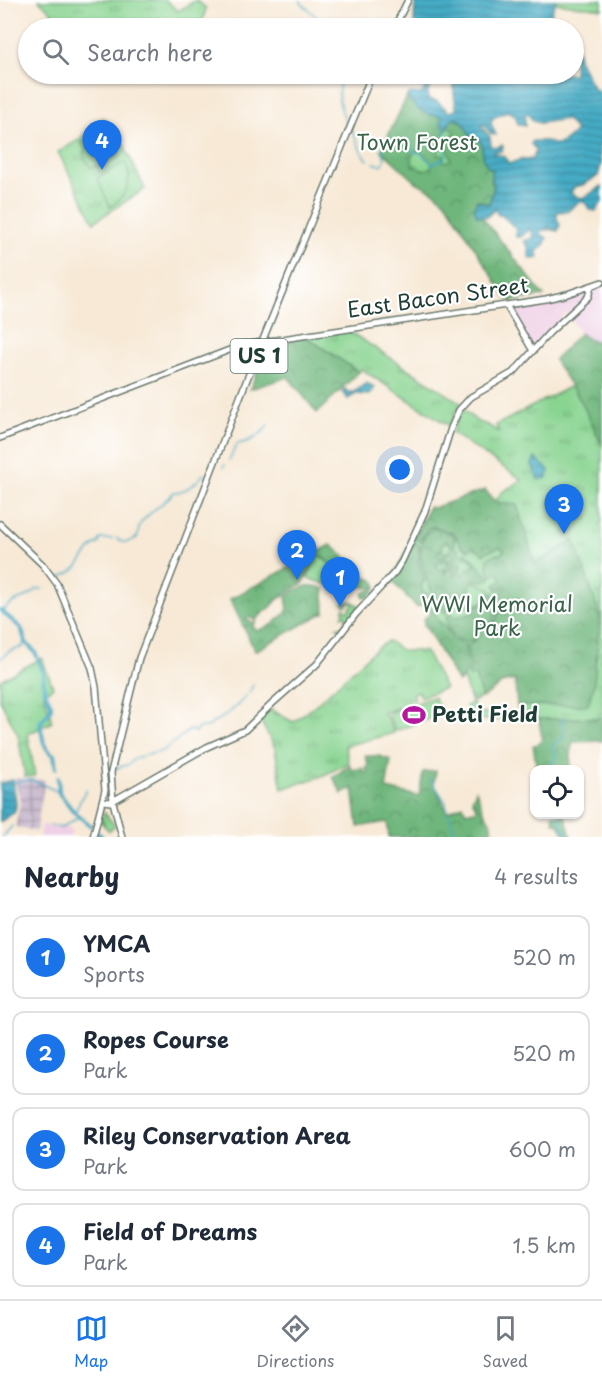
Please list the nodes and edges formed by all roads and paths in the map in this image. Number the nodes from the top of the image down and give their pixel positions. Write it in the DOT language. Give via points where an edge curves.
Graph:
graph roads {
  1 [pos="408,0"];
  2 [pos="399,18"];
  3 [pos="368,84"];
  4 [pos="602,282"];
  5 [pos="591,286"];
  6 [pos="506,305"];
  7 [pos="264,340"];
  8 [pos="533,351"];
  9 [pos="0,438"];
  10 [pos="0,524"];
  11 [pos="113,802"];
  12 [pos="103,804"];
  13 [pos="93,837"];
  14 [pos="122,837"];
  1 -- 2 [label="main road"];
  3 -- 7 [label="main road, US 1"];
  4 -- 5 [label="main road, East Bacon Street"];
  5 -- 6 [label="main road, East Bacon Street" via="556,297"];
  5 -- 8 [label="main road" via="589,296"];
  6 -- 7 [label="main road, East Bacon Street"];
  6 -- 8 [label="main road"];
  7 -- 9 [label="main road, East Bacon Street"];
  7 -- 11 [label="main road, US 1" via="136,668 113,764"];
  8 -- 11 [label="main road" via="506,378 465,403 455,417 425,511 395,572 317,664 245,730 207,747"];
  10 -- 12 [label="main road" via="51,575 89,658 95,682 105,787"];
  11 -- 12 [label="main road"];
  11 -- 14 [label="main road, US 1"];
  12 -- 13 [label="main road"];
}
